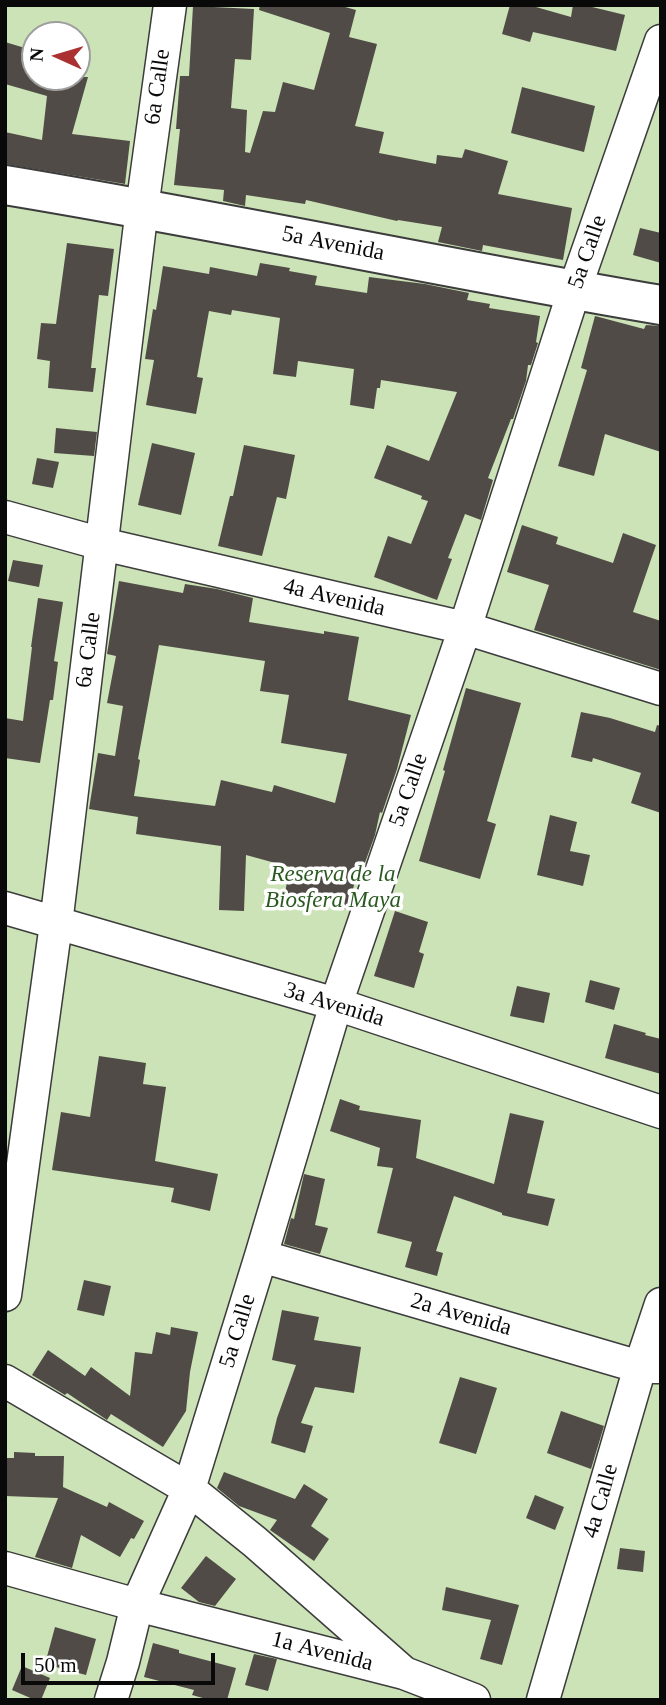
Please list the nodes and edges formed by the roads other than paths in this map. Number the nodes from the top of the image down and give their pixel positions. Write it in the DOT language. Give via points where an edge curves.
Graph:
graph roads {
  1 [pos="170,5"];
  2 [pos="661,41"];
  3 [pos="5,185"];
  4 [pos="142,208"];
  5 [pos="574,291"];
  6 [pos="661,305"];
  7 [pos="5,517"];
  8 [pos="102,544"];
  9 [pos="465,628"];
  10 [pos="661,689"];
  11 [pos="5,908"];
  12 [pos="56,924"];
  13 [pos="335,1004"];
  14 [pos="661,1112"];
  15 [pos="261,1256"];
  16 [pos="5,1295"];
  17 [pos="661,1304"];
  18 [pos="650,1367"];
  19 [pos="5,1381"];
  20 [pos="189,1489"];
  21 [pos="5,1567"];
  22 [pos="136,1605"];
  23 [pos="404,1673"];
  24 [pos="111,1700"];
  25 [pos="474,1700"];
  26 [pos="543,1700"];
  1 -- 4 [label="street, 6a Calle"];
  2 -- 5 [label="street, 5a Calle"];
  3 -- 4 [label="street, 5a Avenida"];
  4 -- 5 [label="street, 5a Avenida"];
  4 -- 8 [label="street, 6a Calle"];
  5 -- 6 [label="street, 5a Avenida"];
  5 -- 9 [label="street, 5a Calle"];
  7 -- 8 [label="street, 4a Avenida"];
  8 -- 9 [label="street, 4a Avenida"];
  8 -- 12 [label="street, 6a Calle"];
  9 -- 10 [label="street, 4a Avenida"];
  9 -- 13 [label="street, 5a Calle"];
  11 -- 12 [label="street, 3a Avenida"];
  12 -- 13 [label="street, 3a Avenida"];
  12 -- 16 [label="street, 6a Calle"];
  13 -- 14 [label="street, 3a Avenida"];
  13 -- 15 [label="street, 5a Calle"];
  15 -- 18 [label="street, 2a Avenida"];
  15 -- 20 [label="street, 5a Calle"];
  17 -- 18 [label="street, 4a Calle"];
  18 -- 26 [label="street, 4a Calle"];
  19 -- 20 [label="street"];
  20 -- 22 [label="street, 5a Calle"];
  20 -- 23 [label="street"];
  21 -- 22 [label="street, 1a Avenida"];
  22 -- 23 [label="street, 1a Avenida"];
  22 -- 24 [label="street, 5a Calle"];
  23 -- 25 [label="street, 1a Avenida"];
}
